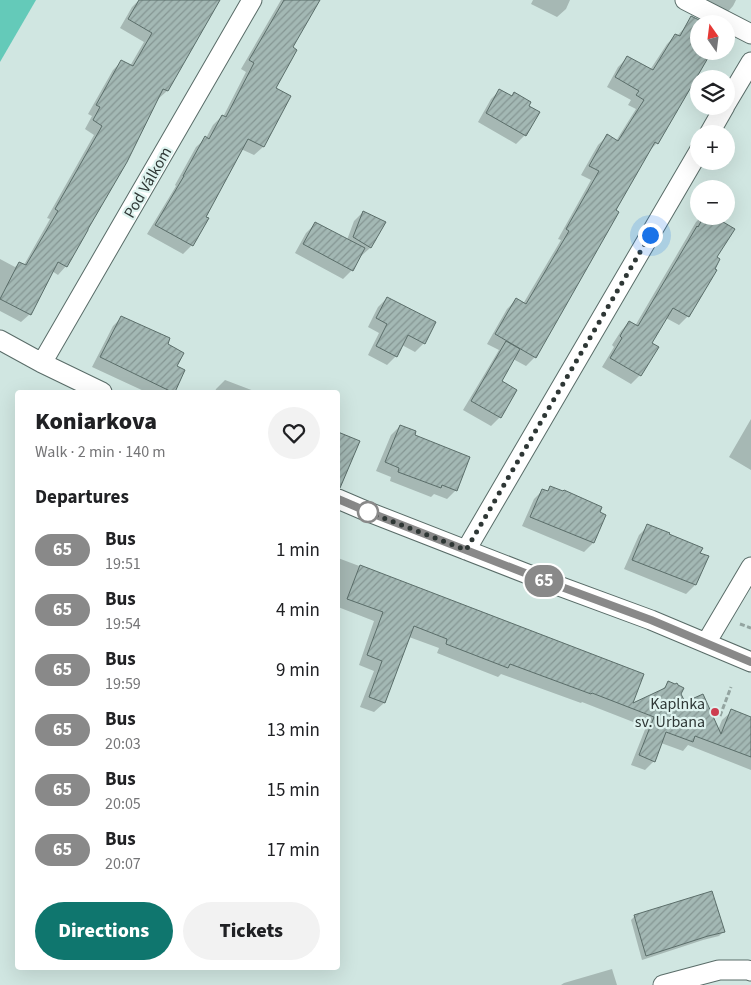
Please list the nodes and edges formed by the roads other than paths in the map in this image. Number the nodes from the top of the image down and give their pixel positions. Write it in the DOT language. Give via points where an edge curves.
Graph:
graph roads {
  1 [pos="252,0"];
  2 [pos="685,0"];
  3 [pos="751,34"];
  4 [pos="751,62"];
  5 [pos="735,90"];
  6 [pos="690,167"];
  7 [pos="0,340"];
  8 [pos="42,363"];
  9 [pos="98,390"];
  10 [pos="340,500"];
  11 [pos="466,550"];
  12 [pos="751,567"];
  13 [pos="706,644"];
  14 [pos="751,662"];
  15 [pos="751,971"];
  16 [pos="663,985"];
  1 -- 8 [label="street, Pod Válkom"];
  2 -- 3 [label="street"];
  4 -- 5 [label="street"];
  6 -- 11 [label="street"];
  7 -- 8 [label="street"];
  8 -- 9 [label="street"];
  10 -- 11 [label="street"];
  11 -- 13 [label="street"];
  12 -- 13 [label="street"];
  13 -- 14 [label="street"];
  15 -- 16 [label="street" via="719,970"];
}
